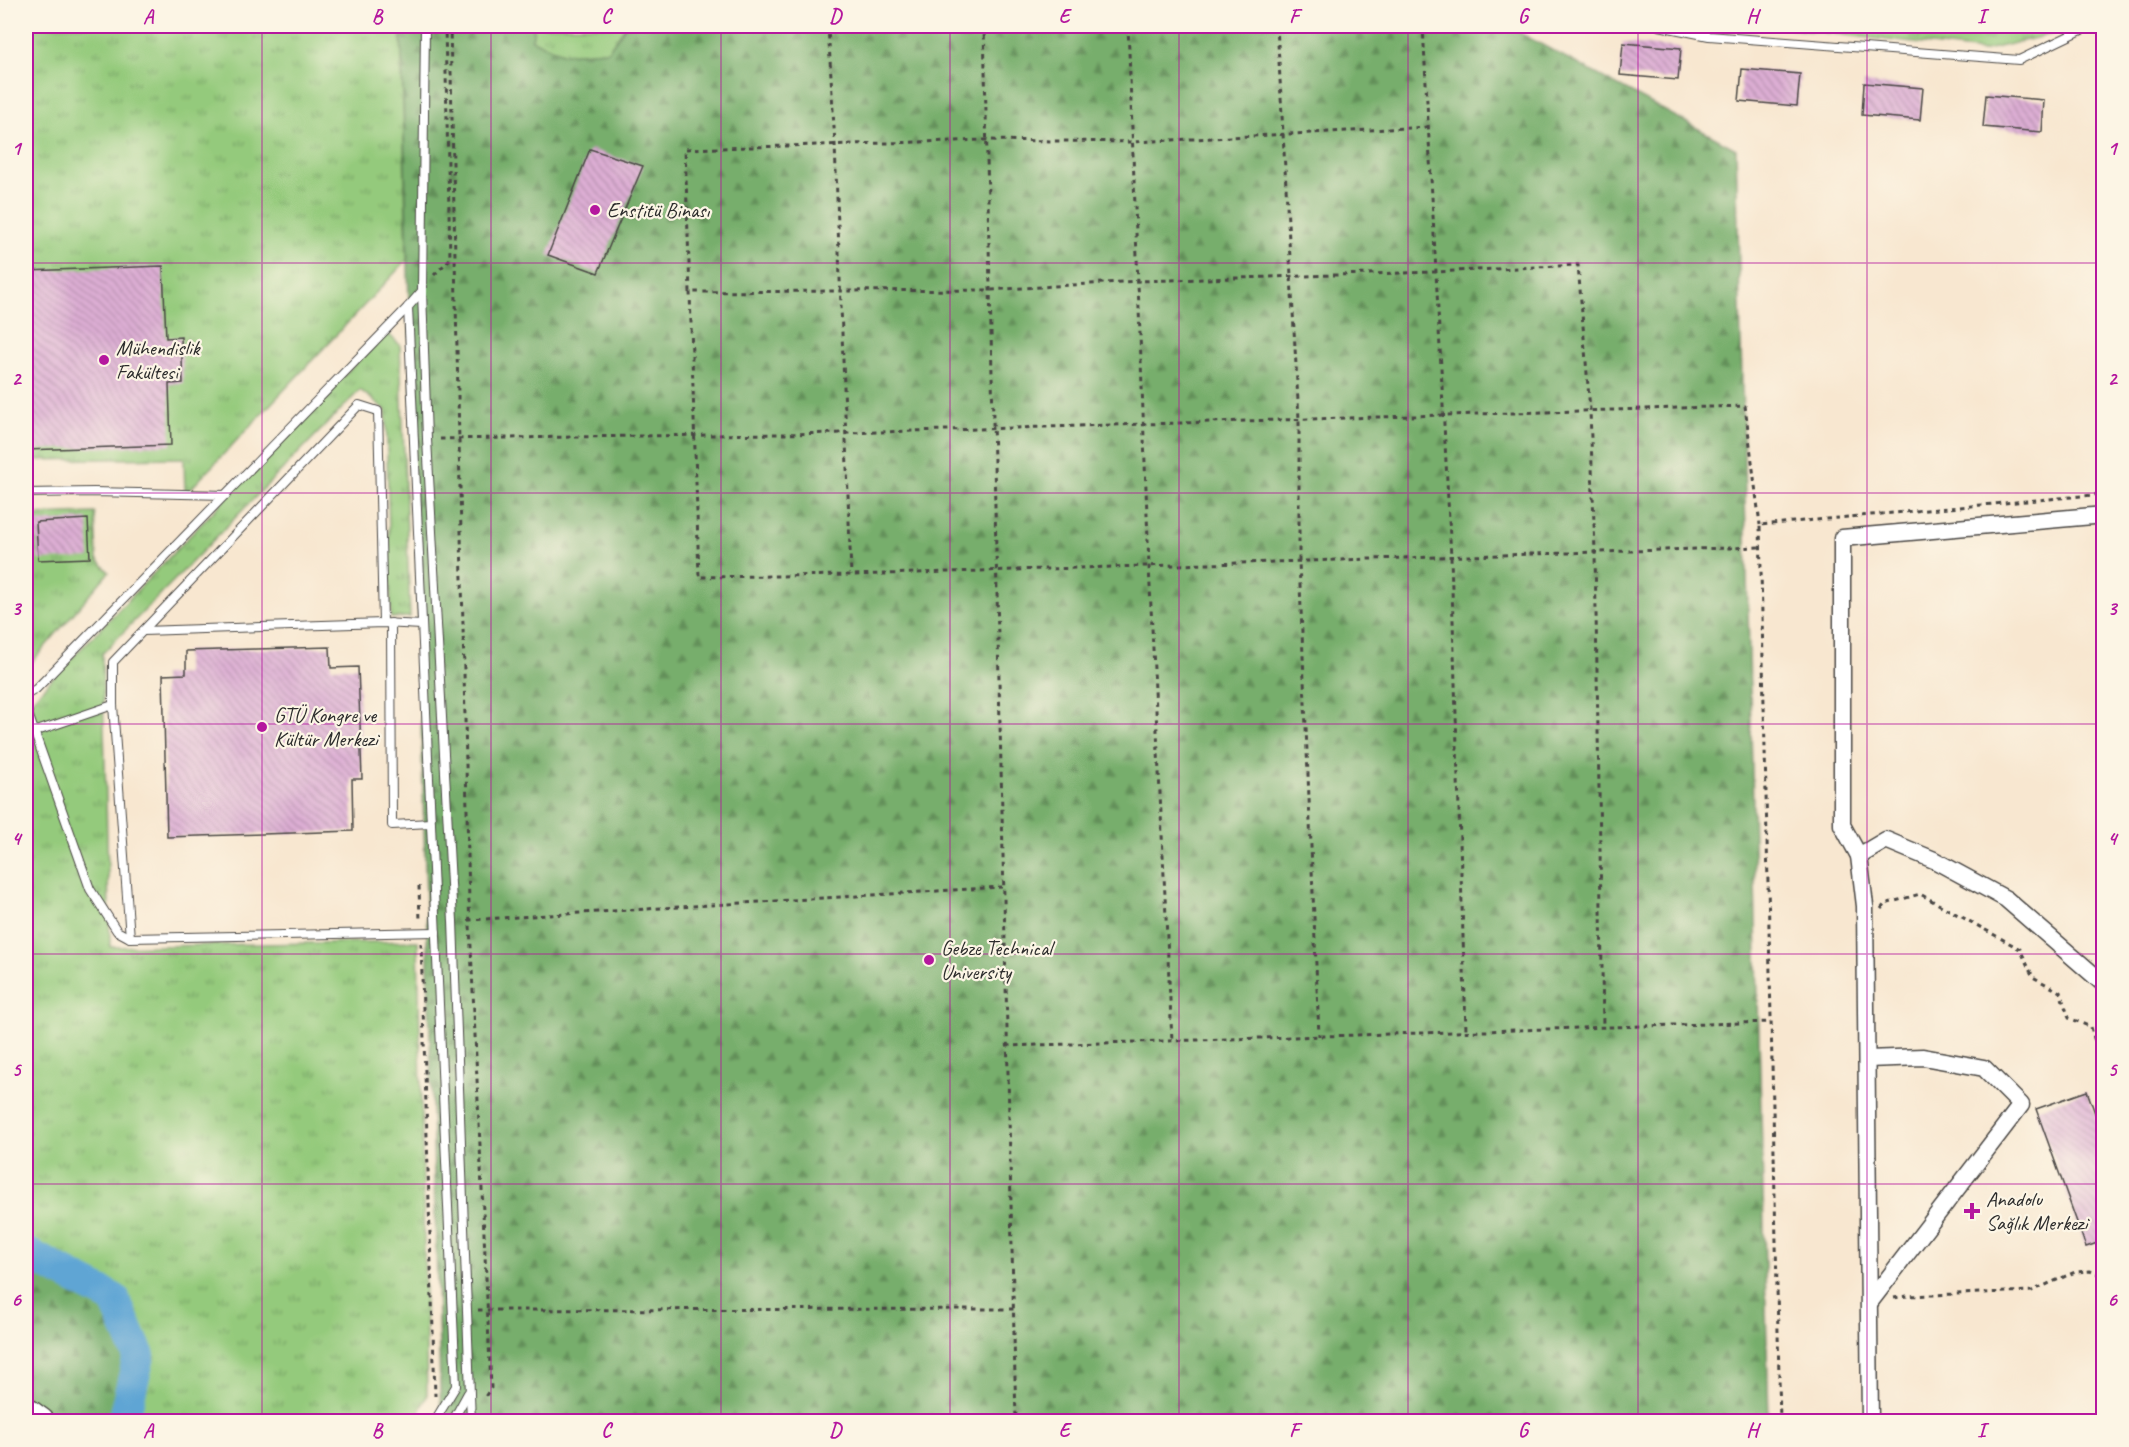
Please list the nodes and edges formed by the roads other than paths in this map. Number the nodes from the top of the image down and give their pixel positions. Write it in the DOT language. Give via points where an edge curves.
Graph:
graph roads {
  1 [pos="425,26"];
  2 [pos="1659,26"];
  3 [pos="2090,26"];
  4 [pos="422,288"];
  5 [pos="408,307"];
  6 [pos="26,493"];
  7 [pos="226,495"];
  8 [pos="2103,515"];
  9 [pos="387,623"];
  10 [pos="422,625"];
  11 [pos="143,631"];
  12 [pos="26,695"];
  13 [pos="113,705"];
  14 [pos="26,708"];
  15 [pos="34,732"];
  16 [pos="431,824"];
  17 [pos="1859,856"];
  18 [pos="436,932"];
  19 [pos="130,938"];
  20 [pos="2103,984"];
  21 [pos="1867,1059"];
  22 [pos="1870,1302"];
  23 [pos="469,1393"];
  24 [pos="26,1412"];
  25 [pos="471,1420"];
  26 [pos="40,1422"];
  27 [pos="434,1422"];
  28 [pos="452,1422"];
  29 [pos="1870,1422"];
  1 -- 4 [label="lane"];
  2 -- 3 [label="lane" via="1709,36 2019,60"];
  4 -- 5 [label="lane"];
  4 -- 23 [label="lane" via="453,921"];
  5 -- 7 [label="lane"];
  5 -- 10 [label="lane"];
  6 -- 7 [label="lane"];
  7 -- 12 [label="lane"];
  8 -- 17 [label="street" via="1842,538 1842,825"];
  9 -- 10 [label="lane"];
  9 -- 11 [label="lane"];
  9 -- 11 [label="lane" via="378,411 359,405"];
  9 -- 16 [label="lane" via="392,825"];
  10 -- 16 [label="lane"];
  11 -- 13 [label="lane" via="113,662"];
  13 -- 15 [label="lane"];
  13 -- 19 [label="lane"];
  14 -- 15 [label="lane"];
  15 -- 19 [label="lane" via="90,889 117,931"];
  16 -- 18 [label="lane"];
  17 -- 20 [label="street" via="1886,840 1934,860 2006,899"];
  17 -- 21 [label="street" via="1865,906"];
  18 -- 19 [label="lane"];
  18 -- 27 [label="lane" via="456,1386"];
  21 -- 22 [label="street"];
  21 -- 22 [label="street" via="1923,1057 1984,1068 2021,1105"];
  22 -- 29 [label="street"];
  23 -- 25 [label="lane"];
  23 -- 28 [label="lane"];
  24 -- 26 [label="highway"];
}
